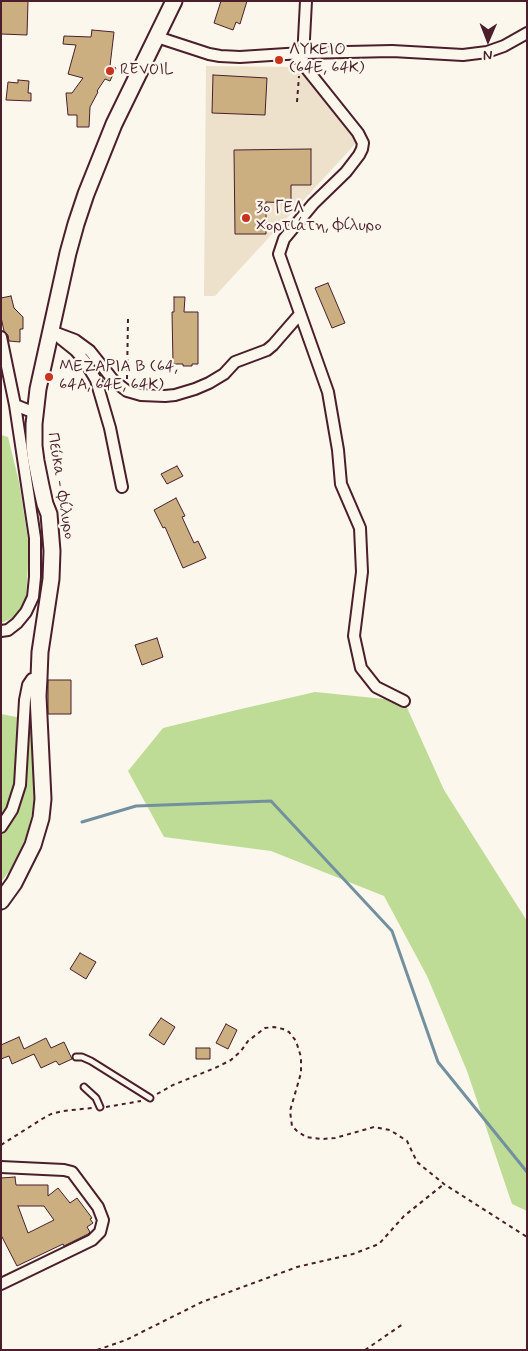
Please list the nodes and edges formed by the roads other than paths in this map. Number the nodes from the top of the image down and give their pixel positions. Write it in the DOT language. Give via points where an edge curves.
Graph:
graph roads {
  1 [pos="174,1"];
  2 [pos="306,1"];
  3 [pos="527,33"];
  4 [pos="157,37"];
  5 [pos="298,53"];
  6 [pos="300,314"];
  7 [pos="51,331"];
  8 [pos="1,337"];
  9 [pos="15,405"];
  10 [pos="35,413"];
  11 [pos="122,487"];
  12 [pos="1,631"];
  13 [pos="39,678"];
  14 [pos="404,701"];
  15 [pos="1,827"];
  16 [pos="1,901"];
  17 [pos="76,1057"];
  18 [pos="84,1087"];
  19 [pos="150,1098"];
  20 [pos="100,1107"];
  21 [pos="1,1167"];
  22 [pos="1,1284"];
  1 -- 4 [label="main road, Πεύκα - Φίλυρο"];
  2 -- 5 [label="street"];
  3 -- 5 [label="street" via="495,50 476,55 392,51"];
  4 -- 5 [label="street" via="220,56"];
  4 -- 7 [label="main road, Πεύκα - Φίλυρο" via="114,124 86,194 68,253"];
  5 -- 6 [label="street" via="358,133 362,143 359,155 346,172 284,239 279,254"];
  6 -- 7 [label="street" via="270,348 235,362 209,383 175,395 141,395 127,391 114,381 90,351 75,340"];
  6 -- 14 [label="street" via="328,392 341,484 360,528 362,572 354,636 361,668 376,687"];
  7 -- 10 [label="main road, Πεύκα - Φίλυρο"];
  7 -- 11 [label="street" via="75,350 96,380"];
  8 -- 9 [label="street"];
  9 -- 10 [label="street"];
  9 -- 12 [label="street" via="35,538 35,577 33,597 26,612 8,630"];
  10 -- 13 [label="main road, Πεύκα - Φίλυρο" via="36,461 49,514 52,551"];
  13 -- 15 [label="street" via="32,679 28,685 20,785 12,810"];
  13 -- 16 [label="main road, Πεύκα - Φίλυρο" via="43,809 31,851"];
  17 -- 19 [label="lane" via="91,1061"];
  18 -- 20 [label="lane"];
  21 -- 22 [label="street" via="72,1172 102,1216 100,1232 92,1240"];
}
